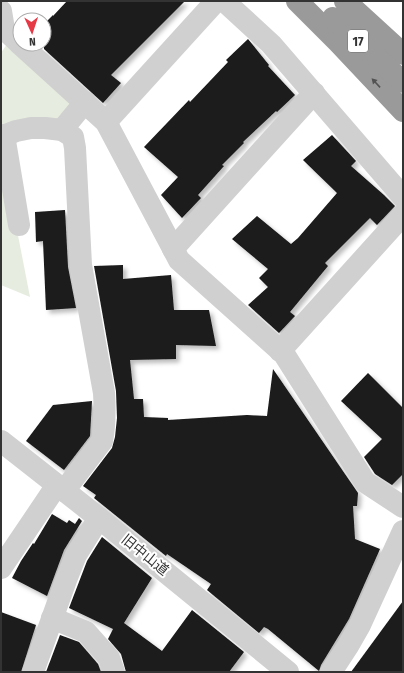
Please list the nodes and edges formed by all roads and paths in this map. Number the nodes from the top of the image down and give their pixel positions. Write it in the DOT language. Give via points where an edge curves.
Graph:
graph roads {
  1 [pos="216,1"];
  2 [pos="224,1"];
  3 [pos="297,1"];
  4 [pos="312,1"];
  5 [pos="345,1"];
  6 [pos="359,1"];
  7 [pos="1,11"];
  8 [pos="12,36"];
  9 [pos="403,37"];
  10 [pos="29,52"];
  11 [pos="403,54"];
  12 [pos="403,82"];
  13 [pos="314,93"];
  14 [pos="85,102"];
  15 [pos="403,111"];
  16 [pos="106,122"];
  17 [pos="62,130"];
  18 [pos="2,136"];
  19 [pos="403,197"];
  20 [pos="403,214"];
  21 [pos="19,225"];
  22 [pos="173,249"];
  23 [pos="280,351"];
  24 [pos="1,441"];
  25 [pos="61,488"];
  26 [pos="403,507"];
  27 [pos="99,518"];
  28 [pos="403,531"];
  29 [pos="1,568"];
  30 [pos="52,618"];
  31 [pos="276,668"];
  32 [pos="33,672"];
  33 [pos="114,672"];
  34 [pos="331,672"];
  1 -- 16 [label="street"];
  2 -- 13 [label="street" via="272,44"];
  15 -- 3 [label="highway, one-way"];
  4 -- 12 [label="highway, 17"];
  5 -- 11 [label="highway, 17"];
  6 -- 9 [label="highway"];
  7 -- 8 [label="street" via="4,29"];
  10 -- 14 [label="street"];
  13 -- 19 [label="street"];
  13 -- 22 [label="street"];
  14 -- 16 [label="street"];
  14 -- 17 [label="street"];
  16 -- 22 [label="street"];
  17 -- 18 [label="street" via="31,128"];
  17 -- 25 [label="street" via="73,137 75,148 81,266 104,393 104,433 102,441"];
  18 -- 21 [label="street"];
  20 -- 23 [label="street"];
  22 -- 23 [label="street" via="179,260"];
  23 -- 26 [label="street" via="365,482"];
  24 -- 25 [label="street, 旧中山道"];
  25 -- 27 [label="street, 旧中山道"];
  25 -- 29 [label="street"];
  27 -- 30 [label="street" via="76,555"];
  27 -- 31 [label="street, 旧中山道"];
  28 -- 34 [label="street" via="360,625"];
  30 -- 32 [label="street"];
  30 -- 33 [label="street" via="86,632 109,658"];
}
